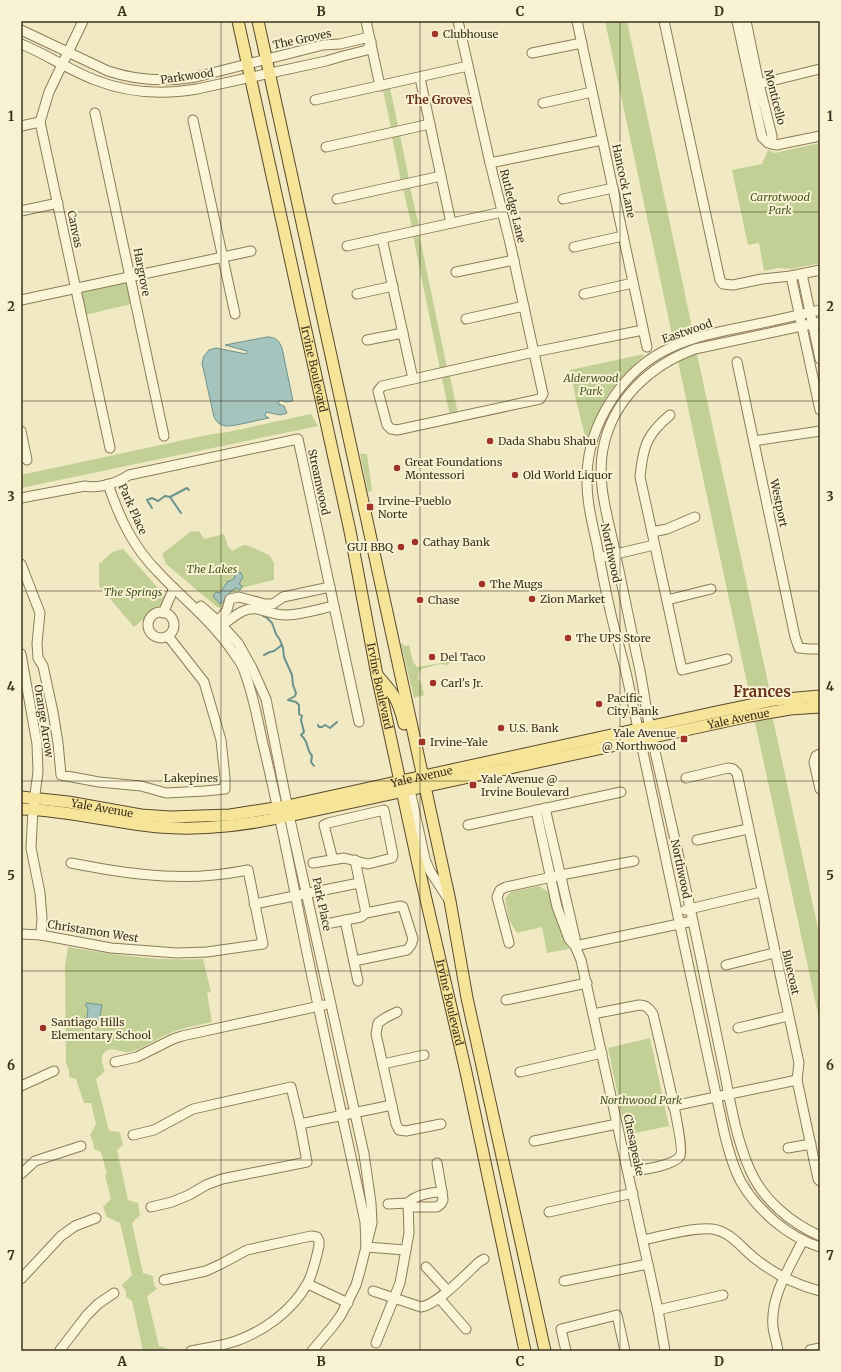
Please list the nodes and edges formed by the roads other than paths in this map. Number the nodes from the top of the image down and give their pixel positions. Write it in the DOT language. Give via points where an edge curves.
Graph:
graph roads {
  1 [pos="83,21"];
  2 [pos="238,21"];
  3 [pos="258,21"];
  4 [pos="366,21"];
  5 [pos="458,21"];
  6 [pos="577,21"];
  7 [pos="664,21"];
  8 [pos="736,21"];
  9 [pos="746,21"];
  10 [pos="21,30"];
  11 [pos="371,42"];
  12 [pos="582,43"];
  13 [pos="21,44"];
  14 [pos="68,53"];
  15 [pos="532,53"];
  16 [pos="266,59"];
  17 [pos="62,64"];
  18 [pos="247,64"];
  19 [pos="468,66"];
  20 [pos="820,69"];
  21 [pos="269,73"];
  22 [pos="250,77"];
  23 [pos="420,78"];
  24 [pos="755,85"];
  25 [pos="380,86"];
  26 [pos="592,92"];
  27 [pos="315,100"];
  28 [pos="543,103"];
  29 [pos="95,113"];
  30 [pos="193,120"];
  31 [pos="40,122"];
  32 [pos="430,124"];
  33 [pos="21,126"];
  34 [pos="820,136"];
  35 [pos="602,140"];
  36 [pos="326,147"];
  37 [pos="490,163"];
  38 [pos="441,176"];
  39 [pos="613,188"];
  40 [pos="336,199"];
  41 [pos="563,199"];
  42 [pos="58,203"];
  43 [pos="21,211"];
  44 [pos="502,212"];
  45 [pos="451,223"];
  46 [pos="623,236"];
  47 [pos="382,238"];
  48 [pos="347,246"];
  49 [pos="574,248"];
  50 [pos="251,251"];
  51 [pos="222,257"];
  52 [pos="514,260"];
  53 [pos="820,270"];
  54 [pos="456,272"];
  55 [pos="802,274"];
  56 [pos="130,276"];
  57 [pos="791,276"];
  58 [pos="633,283"];
  59 [pos="393,286"];
  60 [pos="76,288"];
  61 [pos="357,294"];
  62 [pos="584,294"];
  63 [pos="21,300"];
  64 [pos="524,306"];
  65 [pos="820,310"];
  66 [pos="810,313"];
  67 [pos="235,314"];
  68 [pos="799,315"];
  69 [pos="466,319"];
  70 [pos="816,323"];
  71 [pos="802,326"];
  72 [pos="643,330"];
  73 [pos="403,333"];
  74 [pos="367,340"];
  75 [pos="647,347"];
  76 [pos="534,352"];
  77 [pos="820,360"];
  78 [pos="737,362"];
  79 [pos="413,379"];
  80 [pos="820,410"];
  81 [pos="670,415"];
  82 [pos="21,431"];
  83 [pos="820,431"];
  84 [pos="164,436"];
  85 [pos="754,441"];
  86 [pos="110,448"];
  87 [pos="26,460"];
  88 [pos="586,475"];
  89 [pos="601,476"];
  90 [pos="108,484"];
  91 [pos="21,498"];
  92 [pos="695,517"];
  93 [pos="652,532"];
  94 [pos="654,545"];
  95 [pos="615,555"];
  96 [pos="599,558"];
  97 [pos="21,564"];
  98 [pos="330,587"];
  99 [pos="174,588"];
  100 [pos="711,589"];
  101 [pos="184,596"];
  102 [pos="667,600"];
  103 [pos="334,606"];
  104 [pos="163,613"];
  105 [pos="221,623"];
  106 [pos="168,636"];
  107 [pos="820,649"];
  108 [pos="21,656"];
  109 [pos="38,658"];
  110 [pos="727,659"];
  111 [pos="377,675"];
  112 [pos="820,696"];
  113 [pos="25,702"];
  114 [pos="820,707"];
  115 [pos="26,712"];
  116 [pos="359,722"];
  117 [pos="651,733"];
  118 [pos="640,735"];
  119 [pos="818,755"];
  120 [pos="686,778"];
  121 [pos="421,780"];
  122 [pos="404,787"];
  123 [pos="820,789"];
  124 [pos="621,792"];
  125 [pos="21,797"];
  126 [pos="34,804"];
  127 [pos="21,809"];
  128 [pos="541,810"];
  129 [pos="284,812"];
  130 [pos="468,825"];
  131 [pos="748,829"];
  132 [pos="697,840"];
  133 [pos="333,860"];
  134 [pos="355,860"];
  135 [pos="634,861"];
  136 [pos="71,863"];
  137 [pos="313,863"];
  138 [pos="561,875"];
  139 [pos="551,877"];
  140 [pos="360,883"];
  141 [pos="761,892"];
  142 [pos="307,894"];
  143 [pos="295,896"];
  144 [pos="450,901"];
  145 [pos="254,904"];
  146 [pos="690,908"];
  147 [pos="677,911"];
  148 [pos="366,913"];
  149 [pos="345,920"];
  150 [pos="693,921"];
  151 [pos="326,924"];
  152 [pos="680,924"];
  153 [pos="21,934"];
  154 [pos="41,935"];
  155 [pos="509,943"];
  156 [pos="575,946"];
  157 [pos="774,953"];
  158 [pos="354,961"];
  159 [pos="726,965"];
  160 [pos="358,981"];
  161 [pos="586,983"];
  162 [pos="506,1000"];
  163 [pos="331,1003"];
  164 [pos="319,1006"];
  165 [pos="397,1012"];
  166 [pos="593,1014"];
  167 [pos="788,1016"];
  168 [pos="738,1028"];
  169 [pos="602,1053"];
  170 [pos="424,1055"];
  171 [pos="115,1062"];
  172 [pos="383,1064"];
  173 [pos="54,1071"];
  174 [pos="520,1072"];
  175 [pos="796,1080"];
  176 [pos="21,1086"];
  177 [pos="729,1094"];
  178 [pos="717,1097"];
  179 [pos="392,1105"];
  180 [pos="673,1106"];
  181 [pos="354,1112"];
  182 [pos="342,1114"];
  183 [pos="300,1124"];
  184 [pos="441,1124"];
  185 [pos="617,1124"];
  186 [pos="133,1135"];
  187 [pos="534,1142"];
  188 [pos="811,1144"];
  189 [pos="81,1146"];
  190 [pos="788,1148"];
  191 [pos="437,1163"];
  192 [pos="628,1172"];
  193 [pos="21,1174"];
  194 [pos="820,1181"];
  195 [pos="442,1192"];
  196 [pos="633,1193"];
  197 [pos="408,1203"];
  198 [pos="388,1204"];
  199 [pos="151,1207"];
  200 [pos="549,1212"];
  201 [pos="96,1218"];
  202 [pos="820,1236"];
  203 [pos="643,1240"];
  204 [pos="803,1240"];
  205 [pos="366,1247"];
  206 [pos="820,1248"];
  207 [pos="406,1250"];
  208 [pos="484,1259"];
  209 [pos="648,1264"];
  210 [pos="426,1267"];
  211 [pos="784,1278"];
  212 [pos="21,1279"];
  213 [pos="164,1280"];
  214 [pos="564,1281"];
  215 [pos="308,1284"];
  216 [pos="447,1290"];
  217 [pos="373,1291"];
  218 [pos="820,1291"];
  219 [pos="114,1293"];
  220 [pos="723,1295"];
  221 [pos="439,1298"];
  222 [pos="395,1299"];
  223 [pos="348,1302"];
  224 [pos="658,1310"];
  225 [pos="466,1329"];
  226 [pos="376,1343"];
  227 [pos="820,1348"];
  228 [pos="810,1350"];
  229 [pos="62,1351"];
  230 [pos="190,1351"];
  231 [pos="312,1351"];
  232 [pos="525,1351"];
  233 [pos="545,1351"];
  234 [pos="566,1351"];
  235 [pos="626,1351"];
  236 [pos="665,1351"];
  237 [pos="778,1351"];
  1 -- 14 [label="street, Canvas"];
  2 -- 18 [label="main road, Irvine Boulevard"];
  3 -- 16 [label="main road, Irvine Boulevard"];
  4 -- 11 [label="street"];
  5 -- 19 [label="street, Rutledge Lane"];
  6 -- 12 [label="street, Hancock Lane"];
  7 -- 57 [label="street" via="720,280 723,284 733,285"];
  8 -- 24 [label="street, Monticello"];
  9 -- 24 [label="street, Monticello"];
  10 -- 14 [label="street, Parkwood"];
  11 -- 16 [label="street, The Groves" via="366,38"];
  11 -- 21 [label="street" via="366,50 326,62"];
  11 -- 25 [label="street"];
  12 -- 15 [label="street"];
  12 -- 26 [label="street, Hancock Lane"];
  13 -- 17 [label="street, Parkwood"];
  14 -- 17 [label="street, Canvas"];
  14 -- 18 [label="street, Parkwood" via="115,74 158,81 196,77"];
  16 -- 18 [label="street, The Groves"];
  16 -- 21 [label="main road, Irvine Boulevard"];
  17 -- 22 [label="street, Parkwood" via="115,87 136,91 182,91"];
  17 -- 31 [label="street, Canvas" via="49,92"];
  18 -- 22 [label="main road, Irvine Boulevard"];
  19 -- 23 [label="street"];
  19 -- 37 [label="street, Rutledge Lane"];
  20 -- 24 [label="street"];
  21 -- 22 [label="street, Parkwood"];
  21 -- 121 [label="main road, Irvine Boulevard"];
  22 -- 111 [label="main road, Irvine Boulevard" via="353,546"];
  23 -- 25 [label="street"];
  23 -- 32 [label="street"];
  24 -- 34 [label="street, Monticello" via="762,138 768,143 782,144"];
  25 -- 27 [label="street"];
  26 -- 28 [label="street"];
  26 -- 35 [label="street, Hancock Lane"];
  29 -- 56 [label="street, Hargrove"];
  30 -- 51 [label="street"];
  31 -- 33 [label="street"];
  31 -- 42 [label="street, Canvas"];
  32 -- 36 [label="street"];
  32 -- 38 [label="street"];
  35 -- 37 [label="street"];
  35 -- 39 [label="street, Hancock Lane"];
  37 -- 44 [label="street, Rutledge Lane"];
  38 -- 40 [label="street"];
  38 -- 45 [label="street"];
  39 -- 41 [label="street"];
  39 -- 46 [label="street, Hancock Lane"];
  42 -- 43 [label="street"];
  42 -- 60 [label="street, Canvas"];
  44 -- 45 [label="street"];
  44 -- 52 [label="street, Rutledge Lane"];
  45 -- 47 [label="street"];
  46 -- 49 [label="street"];
  46 -- 58 [label="street, Hancock Lane"];
  47 -- 48 [label="street"];
  47 -- 59 [label="street"];
  50 -- 51 [label="street"];
  51 -- 56 [label="street"];
  51 -- 67 [label="street"];
  52 -- 54 [label="street"];
  52 -- 64 [label="street, Rutledge Lane"];
  53 -- 55 [label="street"];
  55 -- 57 [label="street"];
  55 -- 66 [label="street"];
  56 -- 60 [label="street"];
  56 -- 84 [label="street, Hargrove"];
  57 -- 68 [label="street"];
  58 -- 62 [label="street"];
  58 -- 72 [label="street, Hancock Lane"];
  59 -- 61 [label="street"];
  59 -- 73 [label="street"];
  60 -- 63 [label="street"];
  60 -- 86 [label="street, Canvas"];
  64 -- 69 [label="street"];
  64 -- 76 [label="street, Rutledge Lane"];
  65 -- 66 [label="street, Eastwood"];
  66 -- 68 [label="street, Eastwood"];
  66 -- 70 [label="street"];
  68 -- 71 [label="street"];
  68 -- 88 [label="street, Eastwood" via="701,337 670,348 646,363 620,388 599,424"];
  70 -- 71 [label="street, Eastwood"];
  70 -- 77 [label="street"];
  71 -- 80 [label="street"];
  71 -- 89 [label="street, Eastwood" via="695,349 653,370 640,381 618,410 603,449"];
  72 -- 75 [label="street, Hancock Lane"];
  72 -- 76 [label="street"];
  73 -- 74 [label="street"];
  73 -- 79 [label="street"];
  76 -- 79 [label="street"];
  76 -- 79 [label="street, Rutledge Lane" via="543,394 540,399 397,430 389,427 385,422 379,389 382,386"];
  78 -- 85 [label="street, Westport"];
  81 -- 93 [label="street" via="652,433 645,446 642,461 640,477"];
  82 -- 87 [label="street"];
  83 -- 85 [label="street"];
  85 -- 107 [label="street, Westport" via="794,638 799,648"];
  88 -- 96 [label="street, Northwood" via="588,501"];
  89 -- 95 [label="street, Northwood"];
  90 -- 91 [label="street"];
  90 -- 98 [label="street, Streamwood" via="129,475 298,439"];
  90 -- 99 [label="street, Park Place" via="114,504 135,544"];
  92 -- 93 [label="street" via="667,529"];
  93 -- 94 [label="street"];
  94 -- 95 [label="street"];
  94 -- 102 [label="street"];
  95 -- 96 [label="street"];
  95 -- 117 [label="street, Northwood" via="638,658"];
  96 -- 118 [label="street, Northwood"];
  97 -- 109 [label="street" via="40,613"];
  98 -- 103 [label="street, Streamwood"];
  98 -- 105 [label="street" via="283,598 273,604 239,597 230,599"];
  99 -- 101 [label="street, Park Place"];
  99 -- 104 [label="street"];
  100 -- 102 [label="street"];
  101 -- 105 [label="street, Park Place" via="203,607"];
  101 -- 129 [label="street, Park Place" via="222,635 243,666"];
  102 -- 110 [label="street" via="682,670"];
  103 -- 105 [label="street" via="291,615 259,609 246,610"];
  103 -- 116 [label="street, Streamwood"];
  104 -- 106 [label="street" via="173,621 173,629"];
  104 -- 106 [label="street" via="156,614 150,619 149,630 157,637"];
  105 -- 129 [label="street, Park Place" via="238,643 266,699"];
  106 -- 109 [label="street, Lakepines" via="204,682 221,740 225,789 166,793 141,786 61,775 53,712 43,666"];
  108 -- 109 [label="street"];
  108 -- 113 [label="street, Orange Arrow"];
  111 -- 121 [label="main road" via="393,692 397,701"];
  111 -- 122 [label="main road, Irvine Boulevard"];
  112 -- 117 [label="main road, Yale Avenue" via="774,700"];
  113 -- 115 [label="street, Orange Arrow"];
  114 -- 117 [label="main road, Yale Avenue" via="775,711"];
  115 -- 126 [label="street, Orange Arrow" via="37,744 38,772"];
  117 -- 118 [label="main road, Yale Avenue"];
  117 -- 146 [label="street, Northwood"];
  118 -- 121 [label="main road, Yale Avenue"];
  118 -- 147 [label="street, Northwood"];
  119 -- 123 [label="street" via="814,762"];
  120 -- 131 [label="street, Bluecoat" via="733,769 736,772"];
  121 -- 122 [label="main road, Yale Avenue"];
  121 -- 144 [label="main road, Irvine Boulevard"];
  122 -- 129 [label="main road, Yale Avenue"];
  122 -- 144 [label="street" via="425,859"];
  122 -- 232 [label="main road, Irvine Boulevard"];
  124 -- 128 [label="street"];
  125 -- 126 [label="main road, Yale Avenue"];
  126 -- 127 [label="main road, Yale Avenue"];
  126 -- 129 [label="main road, Yale Avenue" via="112,822 179,828 226,826"];
  126 -- 154 [label="street, Orange Arrow" via="31,848 40,893"];
  128 -- 130 [label="street"];
  128 -- 138 [label="street, Chesapeake"];
  128 -- 139 [label="street, Chesapeake"];
  129 -- 142 [label="street, Park Place"];
  129 -- 143 [label="street, Park Place"];
  131 -- 132 [label="street"];
  131 -- 141 [label="street, Bluecoat"];
  133 -- 134 [label="street"];
  133 -- 134 [label="street" via="324,825 384,810 392,858 368,864"];
  133 -- 137 [label="street"];
  134 -- 140 [label="street"];
  135 -- 138 [label="street"];
  136 -- 145 [label="street" via="109,871 170,876 214,875 248,870"];
  138 -- 139 [label="street"];
  138 -- 156 [label="street, Chesapeake"];
  139 -- 155 [label="street" via="500,890 497,897"];
  139 -- 156 [label="street, Chesapeake" via="557,907 569,939"];
  140 -- 142 [label="street"];
  140 -- 148 [label="street"];
  141 -- 146 [label="street"];
  141 -- 157 [label="street, Bluecoat"];
  142 -- 143 [label="street"];
  142 -- 163 [label="street, Park Place"];
  143 -- 145 [label="street"];
  143 -- 164 [label="street, Park Place"];
  144 -- 233 [label="main road, Irvine Boulevard" via="469,1005"];
  145 -- 154 [label="street, Christamon West" via="263,944 207,952 171,952 112,948"];
  146 -- 147 [label="street"];
  146 -- 150 [label="street, Northwood"];
  147 -- 152 [label="street, Northwood"];
  148 -- 149 [label="street" via="361,917"];
  148 -- 158 [label="street" via="402,906 413,939 407,950"];
  149 -- 151 [label="street"];
  149 -- 158 [label="street"];
  150 -- 152 [label="street"];
  150 -- 177 [label="street, Northwood"];
  152 -- 156 [label="street"];
  152 -- 178 [label="street, Northwood"];
  153 -- 154 [label="street, Christamon West"];
  156 -- 161 [label="street, Chesapeake"];
  157 -- 159 [label="street"];
  157 -- 167 [label="street, Bluecoat"];
  158 -- 160 [label="street"];
  161 -- 162 [label="street"];
  161 -- 166 [label="street, Chesapeake"];
  163 -- 164 [label="street"];
  163 -- 181 [label="street, Park Place"];
  164 -- 171 [label="street" via="182,1036 137,1057"];
  164 -- 182 [label="street, Park Place"];
  165 -- 172 [label="street" via="378,1023 376,1034"];
  166 -- 169 [label="street, Chesapeake"];
  166 -- 180 [label="street" via="638,1005 647,1007 653,1014"];
  167 -- 168 [label="street"];
  167 -- 175 [label="street, Bluecoat" via="798,1063"];
  169 -- 174 [label="street"];
  169 -- 185 [label="street, Chesapeake"];
  170 -- 172 [label="street"];
  172 -- 179 [label="street"];
  173 -- 176 [label="street"];
  175 -- 177 [label="street"];
  175 -- 188 [label="street, Bluecoat"];
  177 -- 178 [label="street"];
  177 -- 202 [label="street, Northwood" via="742,1148 758,1186 779,1210"];
  178 -- 180 [label="street"];
  178 -- 204 [label="street, Northwood" via="729,1149 741,1181 762,1210"];
  179 -- 181 [label="street"];
  179 -- 184 [label="street" via="399,1130"];
  180 -- 192 [label="street" via="682,1149 680,1157 672,1163"];
  181 -- 182 [label="street"];
  181 -- 205 [label="street, Park Place" via="364,1154 371,1203 372,1223"];
  182 -- 183 [label="street"];
  182 -- 205 [label="street, Park Place" via="365,1222"];
  183 -- 186 [label="street" via="291,1087 193,1109 154,1130"];
  183 -- 199 [label="street" via="307,1162 222,1179 181,1199"];
  185 -- 187 [label="street"];
  185 -- 192 [label="street, Chesapeake"];
  188 -- 190 [label="street"];
  188 -- 194 [label="street, Bluecoat"];
  189 -- 193 [label="street" via="35,1161"];
  191 -- 195 [label="street"];
  192 -- 196 [label="street, Chesapeake"];
  195 -- 197 [label="street" via="412,1198"];
  195 -- 197 [label="street" via="443,1200 437,1207 413,1207"];
  196 -- 200 [label="street"];
  196 -- 203 [label="street, Chesapeake"];
  197 -- 198 [label="street"];
  197 -- 207 [label="street" via="409,1233"];
  201 -- 212 [label="street" via="75,1226 61,1236"];
  203 -- 209 [label="street, Chesapeake"];
  203 -- 211 [label="street" via="700,1228 714,1229 726,1234 756,1260"];
  204 -- 206 [label="street, Northwood"];
  204 -- 211 [label="street"];
  205 -- 207 [label="street"];
  205 -- 223 [label="street, Park Place"];
  207 -- 222 [label="street"];
  208 -- 216 [label="street"];
  209 -- 214 [label="street"];
  209 -- 224 [label="street, Chesapeake"];
  210 -- 216 [label="street"];
  211 -- 218 [label="street"];
  211 -- 237 [label="street" via="775,1302 773,1326"];
  213 -- 215 [label="street" via="206,1271 247,1250 311,1236 317,1237 319,1246"];
  215 -- 223 [label="street"];
  215 -- 230 [label="street" via="295,1301 266,1327 235,1342"];
  216 -- 221 [label="street"];
  217 -- 222 [label="street"];
  219 -- 229 [label="street" via="87,1315 60,1350"];
  220 -- 224 [label="street"];
  221 -- 222 [label="street" via="421,1308"];
  221 -- 225 [label="street"];
  222 -- 226 [label="street"];
  223 -- 231 [label="street, Park Place" via="333,1326"];
  224 -- 236 [label="street, Chesapeake"];
  227 -- 228 [label="street"];
  234 -- 235 [label="street" via="561,1329 617,1315"];
}
